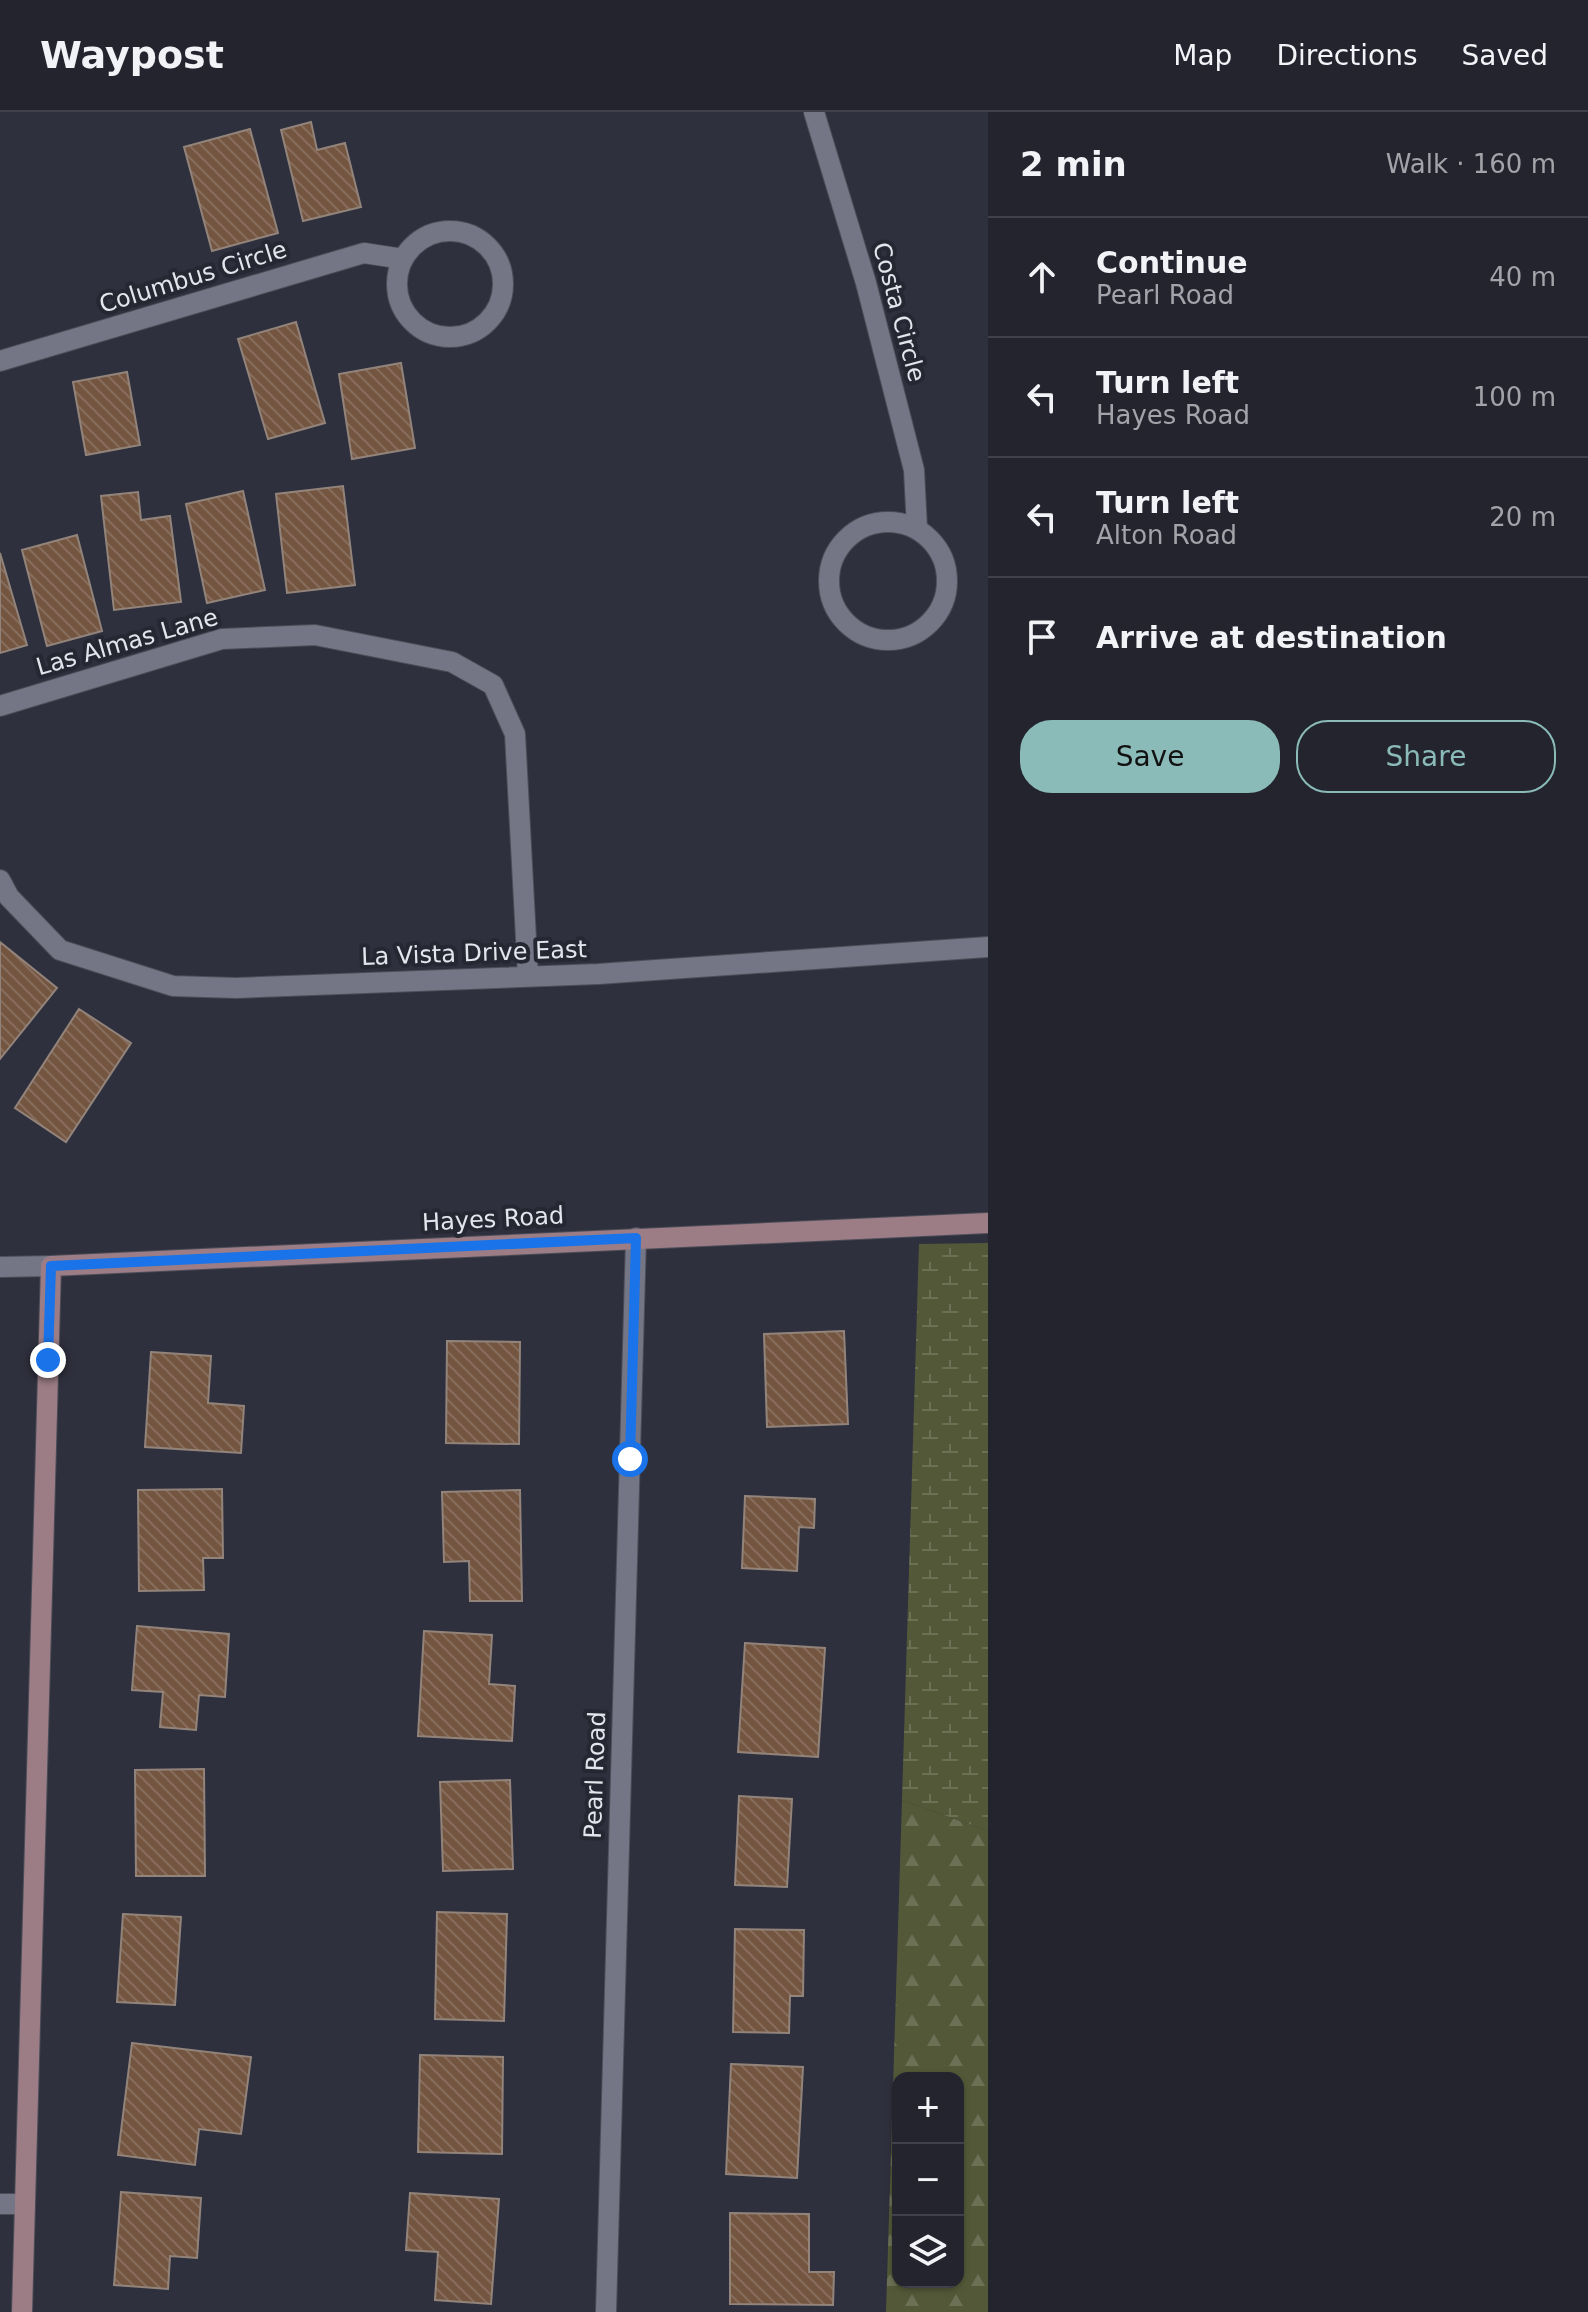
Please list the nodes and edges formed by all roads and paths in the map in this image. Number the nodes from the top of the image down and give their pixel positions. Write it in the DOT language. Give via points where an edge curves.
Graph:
graph roads {
  1 [pos="814,112"];
  2 [pos="403,259"];
  3 [pos="0,361"];
  4 [pos="917,528"];
  5 [pos="0,706"];
  6 [pos="0,880"];
  7 [pos="988,947"];
  8 [pos="528,976"];
  9 [pos="988,1223"];
  10 [pos="636,1238"];
  11 [pos="51,1266"];
  12 [pos="0,1267"];
  13 [pos="0,2204"];
  14 [pos="25,2204"];
  15 [pos="22,2312"];
  16 [pos="606,2312"];
  1 -- 4 [label="street, Costa Circle" via="866,283 914,470"];
  2 -- 2 [label="street" via="397,279 399,301 409,319 426,332 446,338 467,336 498,309 504,288 501,268 491,249 475,236 455,230 434,232"];
  2 -- 3 [label="street, Columbus Circle" via="364,253"];
  4 -- 4 [label="street" via="895,521 871,524 850,535 836,553 829,576 831,599 842,620 860,635 906,639 927,628 941,609 948,587 946,563"];
  5 -- 8 [label="street, Las Almas Lane" via="222,639 315,635 452,662 493,685 515,734"];
  6 -- 8 [label="street, La Vista Drive East" via="9,897 60,950 173,986"];
  7 -- 8 [label="street, La Vista Drive East"];
  9 -- 10 [label="street, Hayes Road"];
  10 -- 11 [label="street, Hayes Road"];
  10 -- 16 [label="street, Pearl Road"];
  11 -- 12 [label="street, Hayes Road"];
  11 -- 14 [label="street"];
  13 -- 14 [label="street"];
  14 -- 15 [label="street"];
}
